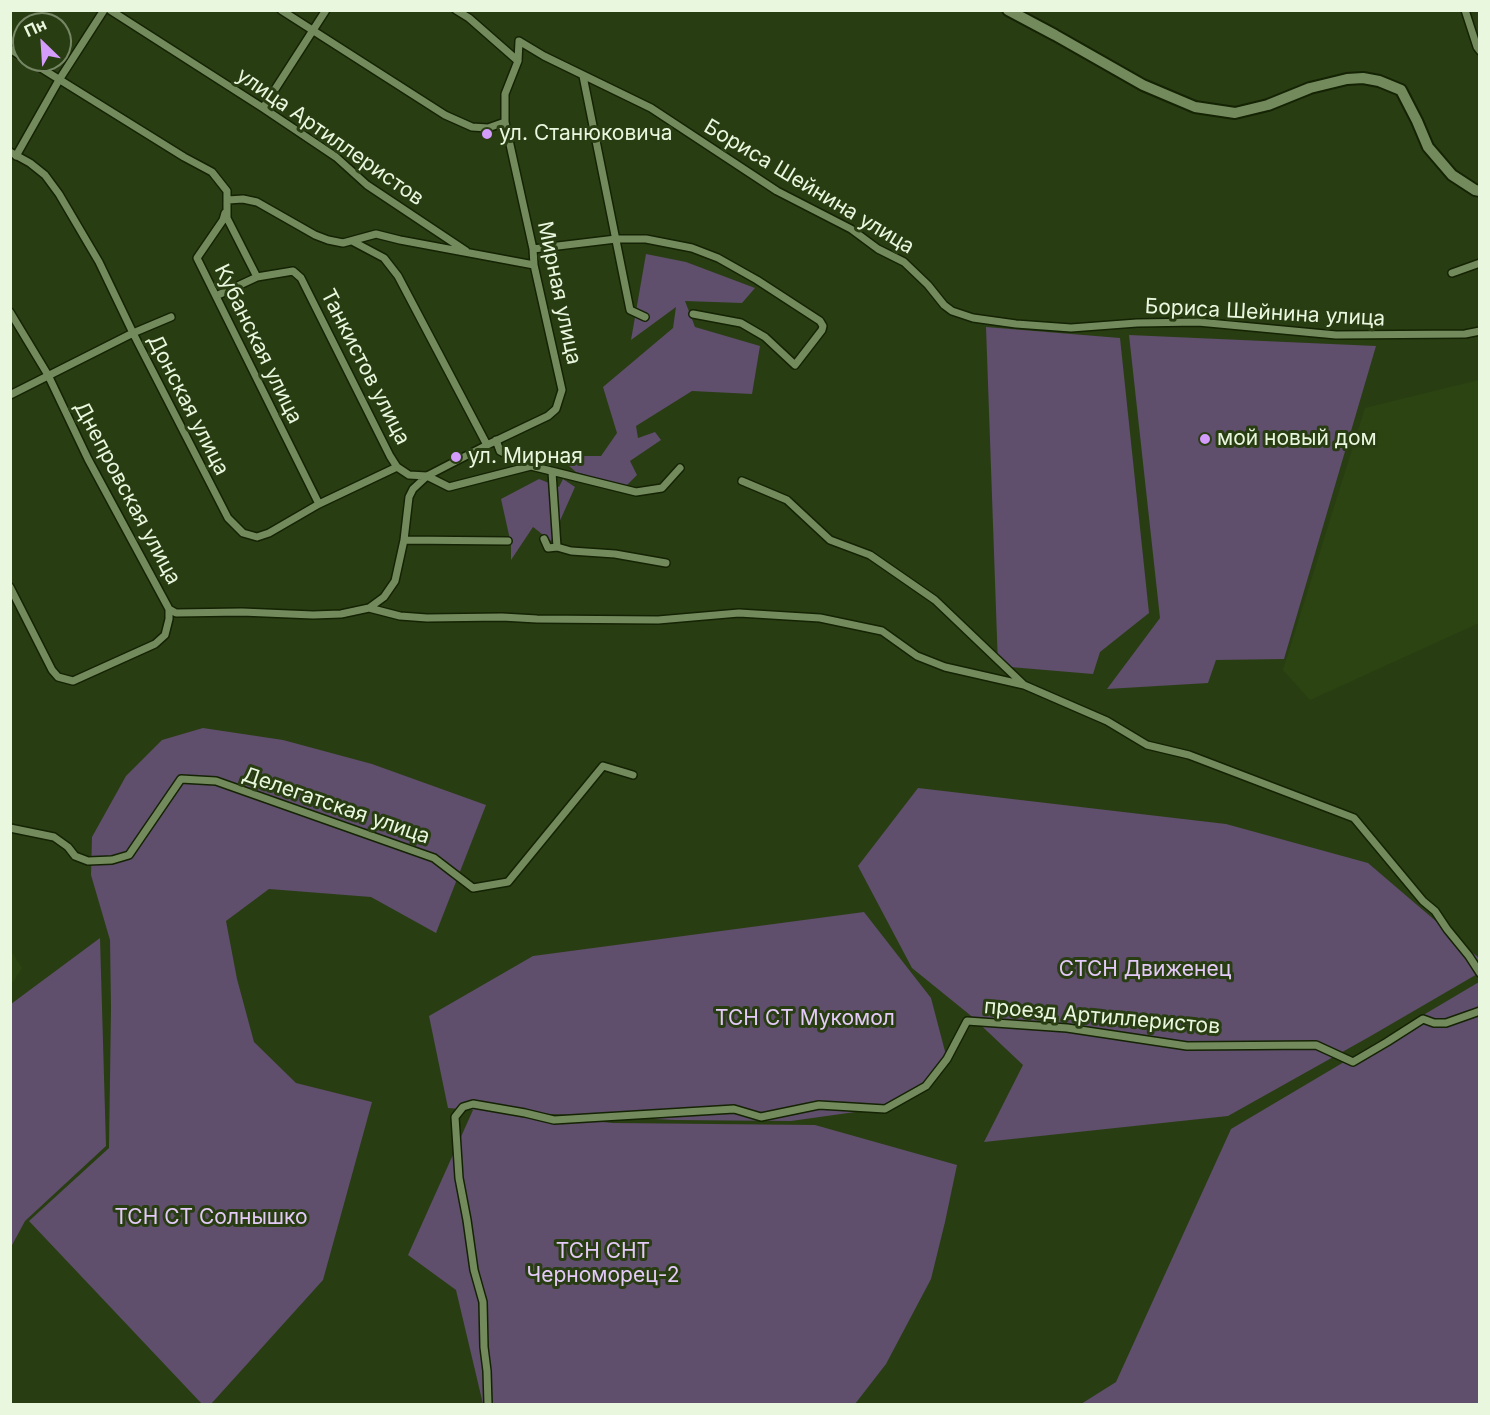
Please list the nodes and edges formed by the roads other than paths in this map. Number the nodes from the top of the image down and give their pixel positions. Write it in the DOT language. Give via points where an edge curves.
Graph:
graph roads {
  1 [pos="104,10"];
  2 [pos="110,10"];
  3 [pos="281,10"];
  4 [pos="326,10"];
  5 [pos="456,10"];
  6 [pos="1008,10"];
  7 [pos="1465,10"];
  8 [pos="313,31"];
  9 [pos="519,41"];
  10 [pos="1479,51"];
  11 [pos="518,61"];
  12 [pos="46,72"];
  13 [pos="583,76"];
  14 [pos="59,80"];
  15 [pos="263,108"];
  16 [pos="504,122"];
  17 [pos="13,154"];
  18 [pos="1479,191"];
  19 [pos="228,200"];
  20 [pos="616,238"];
  21 [pos="352,241"];
  22 [pos="533,249"];
  23 [pos="470,253"];
  24 [pos="1479,263"];
  25 [pos="534,265"];
  26 [pos="1452,273"];
  27 [pos="257,276"];
  28 [pos="216,296"];
  29 [pos="10,312"];
  30 [pos="693,314"];
  31 [pos="171,317"];
  32 [pos="645,317"];
  33 [pos="1479,331"];
  34 [pos="133,333"];
  35 [pos="48,375"];
  36 [pos="10,395"];
  37 [pos="496,440"];
  38 [pos="487,445"];
  39 [pos="531,466"];
  40 [pos="397,467"];
  41 [pos="680,468"];
  42 [pos="552,472"];
  43 [pos="427,476"];
  44 [pos="742,481"];
  45 [pos="319,504"];
  46 [pos="544,539"];
  47 [pos="404,540"];
  48 [pos="508,541"];
  49 [pos="557,547"];
  50 [pos="666,563"];
  51 [pos="10,586"];
  52 [pos="369,608"];
  53 [pos="169,609"];
  54 [pos="1024,685"];
  55 [pos="633,775"];
  56 [pos="10,828"];
  57 [pos="1479,973"];
  58 [pos="1479,1011"];
  59 [pos="488,1404"];
  1 -- 14 [label="street"];
  2 -- 15 [label="street, улица Артиллеристов"];
  3 -- 8 [label="street"];
  4 -- 8 [label="street"];
  5 -- 11 [label="street"];
  6 -- 18 [label="main road" via="1143,85 1195,107 1235,113 1347,79 1379,81 1401,90 1428,147 1452,174"];
  7 -- 10 [label="street"];
  8 -- 15 [label="street"];
  8 -- 16 [label="street" via="446,115 472,127 488,128"];
  9 -- 11 [label="street, Мирная улица"];
  9 -- 13 [label="street, Бориса Шейнина улица"];
  11 -- 16 [label="street, Мирная улица" via="505,94"];
  12 -- 14 [label="street"];
  13 -- 20 [label="street"];
  13 -- 33 [label="street, Бориса Шейнина улица" via="651,108 777,191 851,229 904,262 952,311 973,318 1071,328 1198,322 1336,335"];
  14 -- 17 [label="street"];
  14 -- 19 [label="street" via="212,172 227,191"];
  15 -- 23 [label="street, улица Артиллеристов" via="336,157 367,185"];
  16 -- 22 [label="street, Мирная улица"];
  17 -- 34 [label="street, Донская улица" via="45,175 59,194 99,262"];
  19 -- 21 [label="street" via="243,198 257,202 321,238"];
  19 -- 27 [label="street" via="227,218"];
  19 -- 28 [label="street, Кубанская улица" via="223,220 197,258"];
  20 -- 22 [label="street"];
  20 -- 30 [label="street" via="692,248 718,258 823,326 795,365 741,323"];
  20 -- 32 [label="street" via="630,310"];
  21 -- 23 [label="street" via="376,234"];
  21 -- 38 [label="street" via="384,258 398,276"];
  22 -- 25 [label="street, Мирная улица"];
  23 -- 25 [label="street"];
  24 -- 26 [label="street"];
  25 -- 37 [label="street, Мирная улица" via="562,390 556,409 548,416"];
  27 -- 28 [label="street, Танкистов улица"];
  27 -- 40 [label="street, Танкистов улица" via="293,271 301,278"];
  28 -- 45 [label="street, Кубанская улица"];
  29 -- 35 [label="street, Днепровская улица"];
  31 -- 34 [label="street"];
  34 -- 35 [label="street"];
  34 -- 45 [label="street, Донская улица" via="228,518 243,534 257,537 270,533"];
  35 -- 36 [label="street"];
  35 -- 53 [label="street, Днепровская улица" via="88,459"];
  37 -- 38 [label="street, Мирная улица"];
  37 -- 39 [label="street" via="500,451"];
  38 -- 43 [label="street, Мирная улица"];
  39 -- 42 [label="street"];
  39 -- 43 [label="street, Танкистов улица" via="449,487"];
  40 -- 43 [label="street, Танкистов улица" via="409,475"];
  40 -- 45 [label="street, Донская улица"];
  41 -- 42 [label="street" via="662,488 636,492"];
  42 -- 49 [label="street"];
  43 -- 47 [label="street" via="409,497"];
  44 -- 54 [label="street" via="787,500 830,540 870,555 935,600"];
  46 -- 49 [label="street" via="548,548"];
  47 -- 48 [label="street"];
  47 -- 52 [label="street" via="395,581 384,597"];
  49 -- 50 [label="street"];
  51 -- 53 [label="street" via="52,670 58,677 73,681 155,644 165,635"];
  52 -- 53 [label="street, Днепровская улица" via="313,615 176,613"];
  52 -- 54 [label="street, Днепровская улица" via="427,618 657,620 739,614 820,618 882,631 917,656 945,667"];
  54 -- 57 [label="street" via="1107,721 1147,745 1189,755 1354,818 1435,911"];
  55 -- 56 [label="street, Делегатская улица" via="603,766 508,882 473,888 434,858 216,781 181,779 129,855 112,860 88,861 75,856 54,837"];
  58 -- 59 [label="street, проезд Артиллеристов" via="1446,1023 1423,1019 1353,1062 1316,1045 1187,1046 1067,1028 967,1021 947,1059 926,1086 885,1109 819,1105 761,1117 734,1109 554,1120 473,1104 463,1107 454,1117 459,1178 483,1302"];
}
